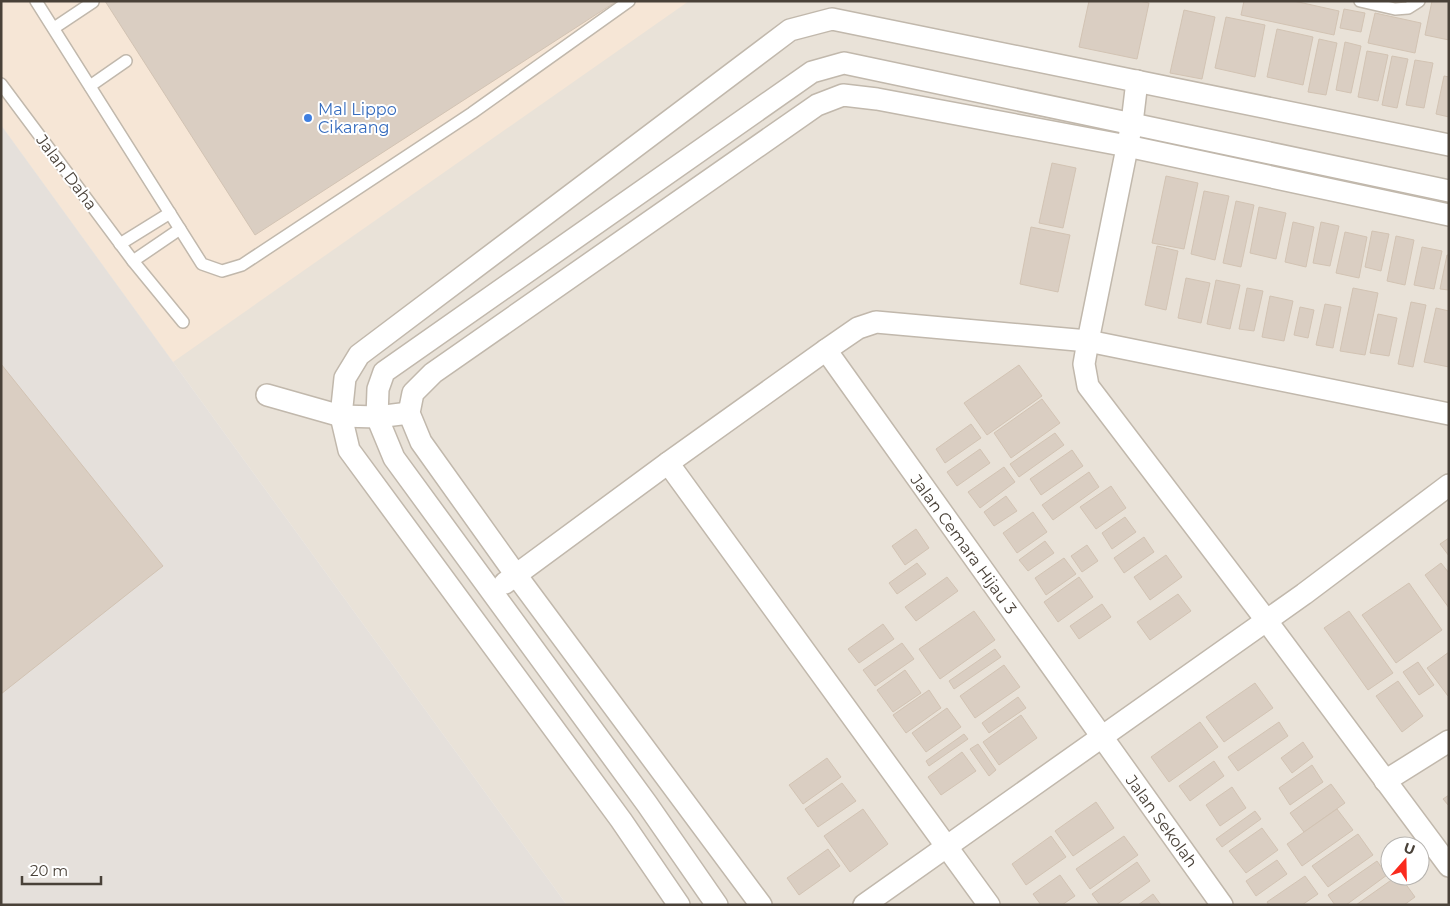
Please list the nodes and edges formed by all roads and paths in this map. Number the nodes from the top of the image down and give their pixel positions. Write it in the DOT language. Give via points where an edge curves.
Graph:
graph roads {
  1 [pos="36,1"];
  2 [pos="629,1"];
  3 [pos="1360,1"];
  4 [pos="1419,1"];
  5 [pos="93,2"];
  6 [pos="54,28"];
  7 [pos="126,61"];
  8 [pos="1137,81"];
  9 [pos="1,84"];
  10 [pos="90,86"];
  11 [pos="465,103"];
  12 [pos="472,113"];
  13 [pos="1132,123"];
  14 [pos="1449,145"];
  15 [pos="1127,146"];
  16 [pos="1449,191"];
  17 [pos="170,213"];
  18 [pos="1449,215"];
  19 [pos="180,229"];
  20 [pos="120,244"];
  21 [pos="133,261"];
  22 [pos="183,322"];
  23 [pos="1088,341"];
  24 [pos="826,350"];
  25 [pos="267,394"];
  26 [pos="408,413"];
  27 [pos="1449,414"];
  28 [pos="341,416"];
  29 [pos="377,417"];
  30 [pos="668,464"];
  31 [pos="1449,485"];
  32 [pos="516,575"];
  33 [pos="493,592"];
  34 [pos="1266,620"];
  35 [pos="1102,737"];
  36 [pos="1449,742"];
  37 [pos="1385,781"];
  38 [pos="647,804"];
  39 [pos="621,820"];
  40 [pos="948,847"];
  41 [pos="1449,866"];
  42 [pos="679,905"];
  43 [pos="717,905"];
  44 [pos="761,905"];
  45 [pos="864,905"];
  46 [pos="989,905"];
  47 [pos="1222,905"];
  1 -- 6 [label="lane"];
  2 -- 12 [label="lane"];
  3 -- 4 [label="lane" via="1395,9 1408,8"];
  5 -- 6 [label="lane"];
  6 -- 10 [label="lane"];
  7 -- 10 [label="lane"];
  8 -- 13 [label="street"];
  8 -- 14 [label="street"];
  8 -- 28 [label="street" via="832,18 790,30 360,355 345,378"];
  9 -- 20 [label="lane, Jalan Daha"];
  10 -- 17 [label="lane"];
  11 -- 12 [label="lane"];
  12 -- 19 [label="lane" via="242,266 222,271 202,264"];
  13 -- 15 [label="street"];
  13 -- 16 [label="street"];
  13 -- 29 [label="street" via="844,63 812,72 384,372 378,389"];
  15 -- 18 [label="street"];
  15 -- 23 [label="street"];
  15 -- 26 [label="street" via="843,95 817,105 433,373 413,393"];
  17 -- 19 [label="lane"];
  17 -- 20 [label="lane"];
  19 -- 21 [label="lane"];
  20 -- 21 [label="lane, Jalan Daha"];
  21 -- 22 [label="lane, Jalan Daha"];
  23 -- 24 [label="street" via="876,322 858,328"];
  23 -- 27 [label="street"];
  23 -- 34 [label="street" via="1084,364 1088,386"];
  24 -- 30 [label="street"];
  24 -- 35 [label="street, Jalan Cemara Hijau 3"];
  25 -- 28 [label="street"];
  26 -- 29 [label="street"];
  26 -- 32 [label="street" via="421,442"];
  28 -- 29 [label="street"];
  28 -- 39 [label="street" via="349,450"];
  29 -- 33 [label="street" via="394,458"];
  30 -- 32 [label="street"];
  30 -- 40 [label="street"];
  31 -- 34 [label="street"];
  32 -- 33 [label="street"];
  32 -- 44 [label="street"];
  33 -- 38 [label="street"];
  34 -- 35 [label="street"];
  34 -- 37 [label="street"];
  35 -- 40 [label="street"];
  35 -- 47 [label="street, Jalan Sekolah"];
  36 -- 37 [label="street"];
  37 -- 41 [label="street"];
  38 -- 39 [label="street"];
  38 -- 43 [label="street"];
  39 -- 42 [label="street"];
  40 -- 45 [label="street"];
  40 -- 46 [label="street"];
}
